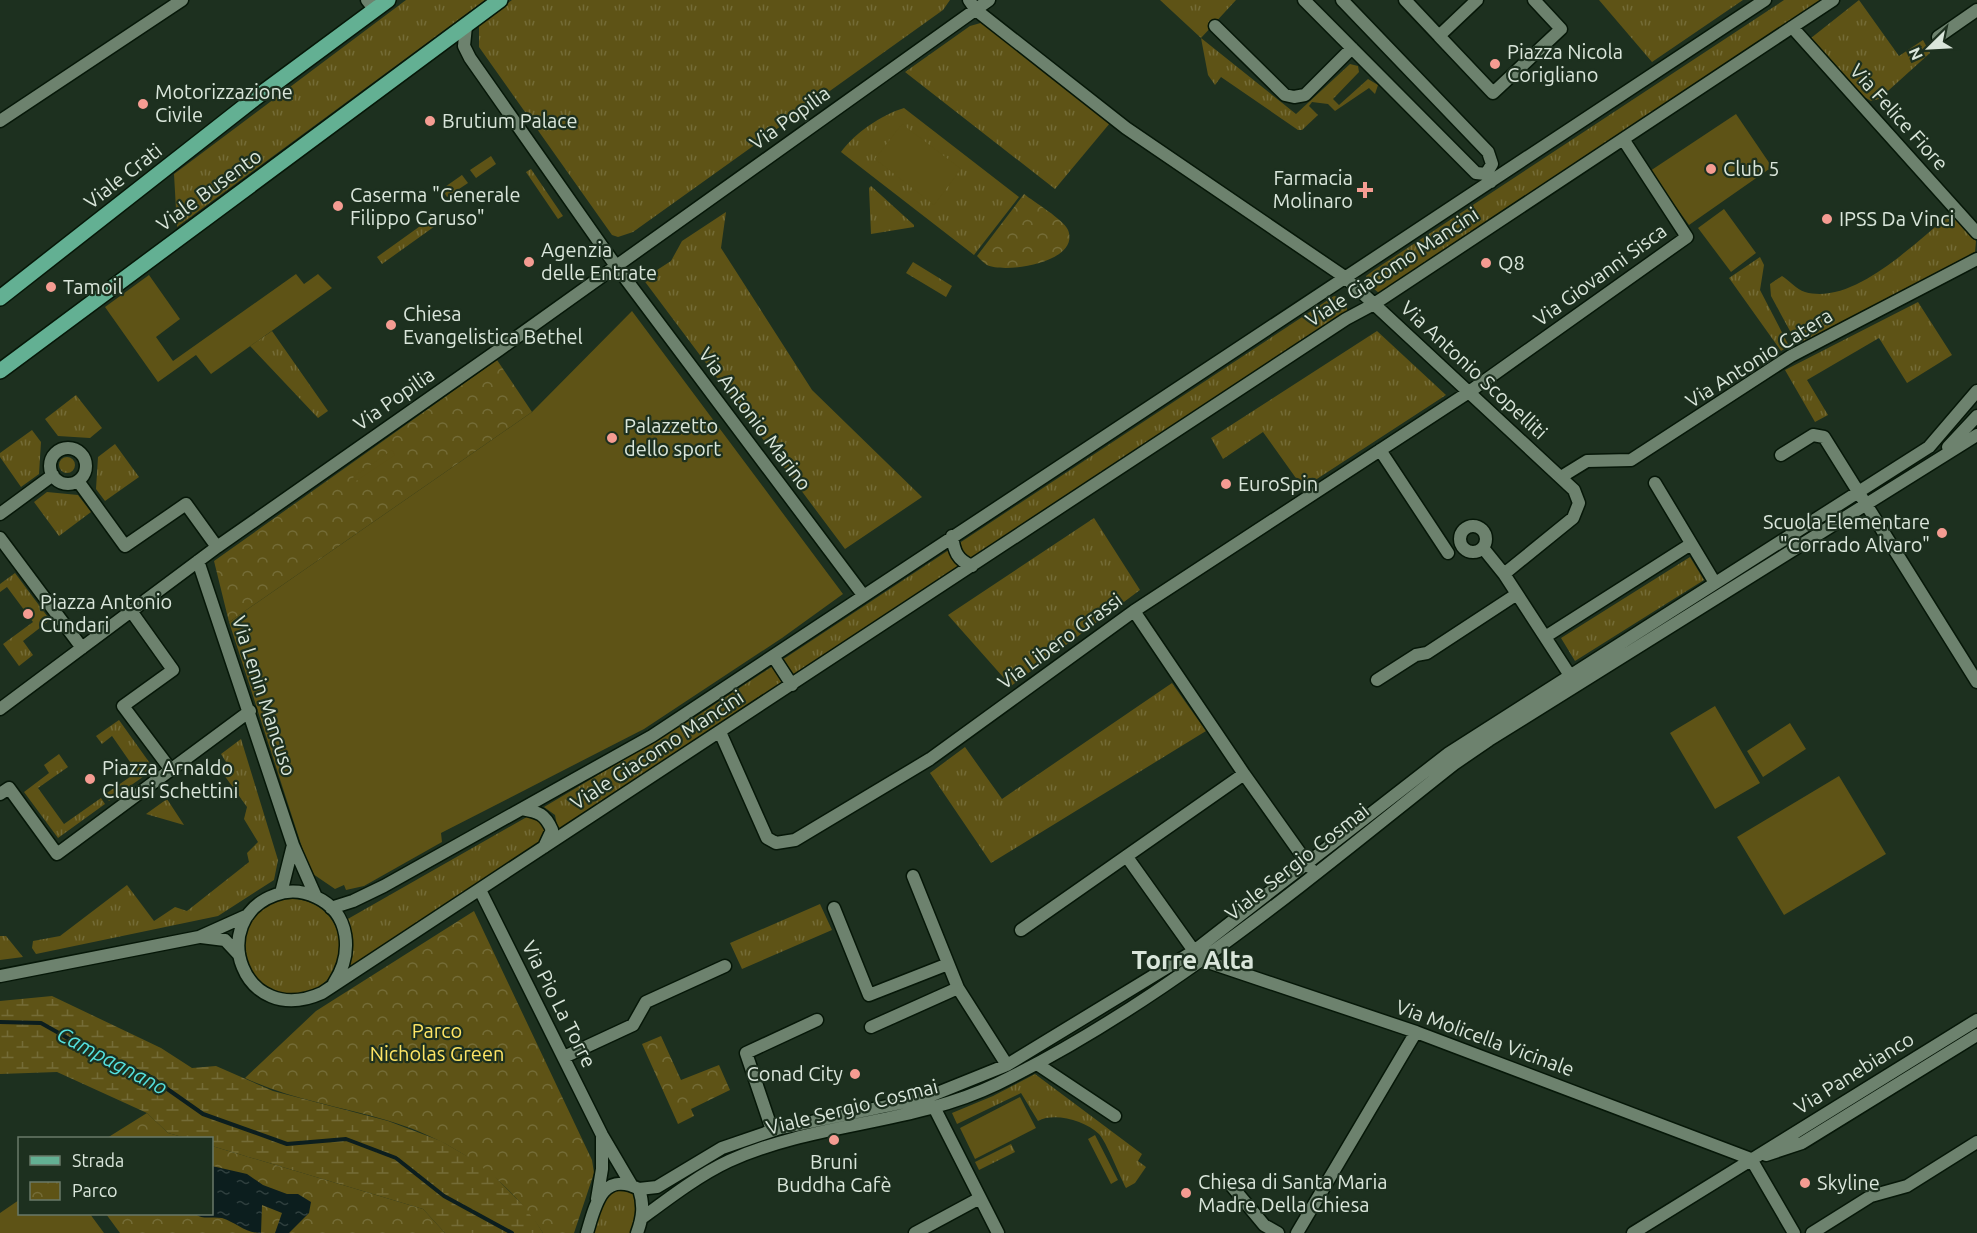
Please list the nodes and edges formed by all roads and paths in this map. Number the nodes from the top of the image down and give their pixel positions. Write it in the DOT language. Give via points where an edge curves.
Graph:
graph roads {
  1 [pos="182,0"];
  2 [pos="388,0"];
  3 [pos="500,0"];
  4 [pos="989,0"];
  5 [pos="1304,0"];
  6 [pos="1342,0"];
  7 [pos="1405,0"];
  8 [pos="1534,0"];
  9 [pos="1766,0"];
  10 [pos="1833,0"];
  11 [pos="1474,1"];
  12 [pos="371,5"];
  13 [pos="972,5"];
  14 [pos="1977,10"];
  15 [pos="466,26"];
  16 [pos="1215,26"];
  17 [pos="1792,27"];
  18 [pos="1439,36"];
  19 [pos="1938,37"];
  20 [pos="1352,48"];
  21 [pos="0,121"];
  22 [pos="1623,139"];
  23 [pos="1489,178"];
  24 [pos="1977,233"];
  25 [pos="1977,259"];
  26 [pos="616,266"];
  27 [pos="1346,278"];
  28 [pos="0,298"];
  29 [pos="1374,304"];
  30 [pos="0,371"];
  31 [pos="1977,391"];
  32 [pos="1469,392"];
  33 [pos="1977,416"];
  34 [pos="1977,435"];
  35 [pos="1380,450"];
  36 [pos="1781,455"];
  37 [pos="1939,457"];
  38 [pos="53,475"];
  39 [pos="1561,477"];
  40 [pos="78,481"];
  41 [pos="1655,483"];
  42 [pos="1858,490"];
  43 [pos="1866,502"];
  44 [pos="0,514"];
  45 [pos="952,536"];
  46 [pos="0,538"];
  47 [pos="1691,544"];
  48 [pos="217,547"];
  49 [pos="1483,548"];
  50 [pos="1448,553"];
  51 [pos="198,561"];
  52 [pos="972,566"];
  53 [pos="1504,574"];
  54 [pos="1714,584"];
  55 [pos="1517,594"];
  56 [pos="863,595"];
  57 [pos="131,611"];
  58 [pos="1134,611"];
  59 [pos="1545,637"];
  60 [pos="82,648"];
  61 [pos="773,656"];
  62 [pos="1570,676"];
  63 [pos="1377,680"];
  64 [pos="1977,682"];
  65 [pos="792,685"];
  66 [pos="0,709"];
  67 [pos="250,711"];
  68 [pos="720,732"];
  69 [pos="171,770"];
  70 [pos="1244,774"];
  71 [pos="0,794"];
  72 [pos="522,809"];
  73 [pos="293,844"];
  74 [pos="543,848"];
  75 [pos="1128,857"];
  76 [pos="1307,862"];
  77 [pos="1315,874"];
  78 [pos="913,876"];
  79 [pos="480,890"];
  80 [pos="280,893"];
  81 [pos="316,897"];
  82 [pos="331,908"];
  83 [pos="834,908"];
  84 [pos="248,915"];
  85 [pos="1021,930"];
  86 [pos="199,937"];
  87 [pos="239,955"];
  88 [pos="1198,955"];
  89 [pos="948,964"];
  90 [pos="725,966"];
  91 [pos="0,976"];
  92 [pos="334,983"];
  93 [pos="958,988"];
  94 [pos="816,1020"];
  95 [pos="1977,1020"];
  96 [pos="871,1027"];
  97 [pos="1416,1032"];
  98 [pos="1977,1036"];
  99 [pos="564,1057"];
  100 [pos="1037,1064"];
  101 [pos="1007,1065"];
  102 [pos="935,1109"];
  103 [pos="1115,1116"];
  104 [pos="772,1131"];
  105 [pos="602,1135"];
  106 [pos="1977,1142"];
  107 [pos="1751,1159"];
  108 [pos="1230,1184"];
  109 [pos="635,1187"];
  110 [pos="980,1198"];
  111 [pos="596,1201"];
  112 [pos="642,1218"];
  113 [pos="587,1233"];
  114 [pos="637,1233"];
  115 [pos="915,1233"];
  116 [pos="998,1233"];
  117 [pos="1278,1233"];
  118 [pos="1297,1233"];
  119 [pos="1633,1233"];
  120 [pos="1794,1233"];
  121 [pos="1812,1233"];
  1 -- 21 [label="street"];
  2 -- 12 [label="main road, Viale Crati"];
  3 -- 15 [label="main road, Viale Busento"];
  4 -- 13 [label="street, Via Popilia"];
  5 -- 20 [label="street"];
  6 -- 23 [label="street" via="1488,152 1492,164"];
  7 -- 18 [label="street"];
  8 -- 18 [label="street" via="1561,29 1493,93"];
  9 -- 23 [label="street, Viale Giacomo Mancini"];
  10 -- 17 [label="street, Viale Giacomo Mancini"];
  11 -- 18 [label="street"];
  12 -- 28 [label="main road, Viale Crati"];
  13 -- 26 [label="street, Via Popilia"];
  13 -- 27 [label="street, Via Antonio Scopelliti" via="1126,128"];
  14 -- 19 [label="street"];
  15 -- 26 [label="street, Via Antonio Marino" via="464,46 471,58"];
  15 -- 30 [label="main road, Viale Busento"];
  16 -- 20 [label="street" via="1285,95 1294,97 1305,95"];
  17 -- 22 [label="street, Viale Giacomo Mancini"];
  17 -- 24 [label="street, Via Felice Fiore"];
  20 -- 23 [label="street" via="1476,173"];
  22 -- 29 [label="street, Viale Giacomo Mancini"];
  22 -- 32 [label="street, Via Giovanni Sisca" via="1687,237"];
  23 -- 27 [label="street, Viale Giacomo Mancini"];
  25 -- 39 [label="street, Via Antonio Catera" via="1791,356 1631,460 1587,461"];
  26 -- 48 [label="street, Via Popilia"];
  26 -- 56 [label="street, Via Antonio Marino"];
  27 -- 29 [label="street, Via Antonio Scopelliti"];
  27 -- 45 [label="street, Viale Giacomo Mancini"];
  29 -- 32 [label="street, Via Antonio Scopelliti"];
  29 -- 52 [label="street, Viale Giacomo Mancini"];
  31 -- 42 [label="street, Viale Sergio Cosmai" via="1929,447"];
  32 -- 35 [label="street, Via Libero Grassi"];
  32 -- 39 [label="street, Via Antonio Scopelliti"];
  33 -- 37 [label="street"];
  34 -- 37 [label="street"];
  35 -- 50 [label="street"];
  35 -- 58 [label="street, Via Libero Grassi"];
  36 -- 42 [label="street" via="1821,434"];
  37 -- 43 [label="street, Viale Sergio Cosmai"];
  38 -- 40 [label="street" via="62,483"];
  38 -- 40 [label="street" via="50,464 55,454 71,448 85,460 85,472"];
  38 -- 44 [label="street"];
  39 -- 53 [label="street, Via Antonio Scopelliti" via="1578,497 1573,518"];
  40 -- 48 [label="street" via="125,546 186,504"];
  41 -- 47 [label="street"];
  42 -- 43 [label="street"];
  42 -- 54 [label="street, Viale Sergio Cosmai"];
  43 -- 64 [label="street"];
  43 -- 77 [label="street, Viale Sergio Cosmai" via="1489,740"];
  45 -- 52 [label="street" via="961,561"];
  45 -- 56 [label="street, Viale Giacomo Mancini"];
  46 -- 60 [label="street"];
  47 -- 54 [label="street"];
  47 -- 59 [label="street"];
  48 -- 51 [label="street, Via Popilia"];
  49 -- 53 [label="street"];
  51 -- 57 [label="street, Via Popilia"];
  51 -- 67 [label="street, Via Lenin Mancuso"];
  52 -- 65 [label="street, Viale Giacomo Mancini"];
  53 -- 55 [label="street"];
  54 -- 62 [label="street, Viale Sergio Cosmai"];
  55 -- 59 [label="street"];
  55 -- 63 [label="street" via="1427,653 1416,655"];
  56 -- 61 [label="street, Viale Giacomo Mancini"];
  57 -- 60 [label="street, Via Popilia"];
  57 -- 69 [label="street" via="173,670 123,706"];
  58 -- 68 [label="street, Via Libero Grassi" via="930,759 795,840 776,843 767,838"];
  58 -- 70 [label="street"];
  59 -- 62 [label="street"];
  60 -- 66 [label="street, Via Popilia"];
  61 -- 65 [label="street"];
  61 -- 72 [label="street, Viale Giacomo Mancini" via="652,736"];
  62 -- 76 [label="street, Viale Sergio Cosmai" via="1449,753"];
  65 -- 68 [label="street, Viale Giacomo Mancini"];
  67 -- 69 [label="street"];
  67 -- 73 [label="street, Via Lenin Mancuso"];
  68 -- 74 [label="street, Viale Giacomo Mancini"];
  69 -- 71 [label="street" via="57,854 9,788"];
  70 -- 75 [label="street"];
  70 -- 76 [label="street"];
  72 -- 74 [label="street, Viale Giacomo Mancini" via="540,812 547,819 552,830"];
  72 -- 82 [label="street, Viale Giacomo Mancini" via="384,886"];
  73 -- 80 [label="street"];
  73 -- 81 [label="street, Via Lenin Mancuso"];
  74 -- 79 [label="street, Viale Giacomo Mancini"];
  75 -- 85 [label="street"];
  75 -- 88 [label="street"];
  76 -- 77 [label="street"];
  76 -- 88 [label="street, Viale Sergio Cosmai"];
  77 -- 88 [label="street, Viale Sergio Cosmai"];
  78 -- 89 [label="street"];
  79 -- 92 [label="street, Viale Giacomo Mancini"];
  79 -- 99 [label="street, Via Pio La Torre"];
  80 -- 81 [label="street"];
  80 -- 84 [label="street" via="262,901"];
  81 -- 82 [label="street"];
  82 -- 92 [label="street" via="341,921 347,953"];
  83 -- 89 [label="street" via="870,995"];
  84 -- 86 [label="street"];
  84 -- 87 [label="street" via="239,934"];
  86 -- 87 [label="street" via="225,940"];
  86 -- 91 [label="street"];
  87 -- 92 [label="street, Viale Giacomo Mancini" via="245,973 257,988 273,998 308,1000"];
  88 -- 97 [label="street, Via Molicella Vicinale"];
  88 -- 100 [label="street, Viale Sergio Cosmai"];
  88 -- 101 [label="street, Viale Sergio Cosmai"];
  89 -- 93 [label="street"];
  90 -- 99 [label="street" via="646,1002 633,1025"];
  93 -- 96 [label="street"];
  93 -- 101 [label="street"];
  94 -- 104 [label="street" via="746,1053"];
  95 -- 107 [label="street, Via Panebianco"];
  97 -- 107 [label="street, Via Molicella Vicinale"];
  97 -- 118 [label="street"];
  98 -- 107 [label="street, Via Panebianco" via="1802,1143"];
  99 -- 105 [label="street, Via Pio La Torre"];
  100 -- 102 [label="street, Viale Sergio Cosmai"];
  100 -- 103 [label="street"];
  101 -- 104 [label="street, Viale Sergio Cosmai" via="925,1098"];
  102 -- 110 [label="street"];
  102 -- 112 [label="street, Viale Sergio Cosmai" via="789,1141 729,1161"];
  104 -- 109 [label="street, Viale Sergio Cosmai" via="722,1148 657,1187"];
  105 -- 109 [label="street, Via Pio La Torre"];
  105 -- 111 [label="street, Via Pio La Torre" via="602,1169"];
  106 -- 121 [label="street" via="1907,1186 1871,1196"];
  107 -- 119 [label="street, Via Panebianco"];
  107 -- 120 [label="street"];
  108 -- 117 [label="street" via="1264,1225"];
  109 -- 111 [label="street, Viale Sergio Cosmai" via="610,1186"];
  109 -- 112 [label="street" via="642,1201"];
  110 -- 115 [label="street"];
  110 -- 116 [label="street"];
  111 -- 113 [label="street, Via Pio La Torre"];
  112 -- 114 [label="street"];
}
